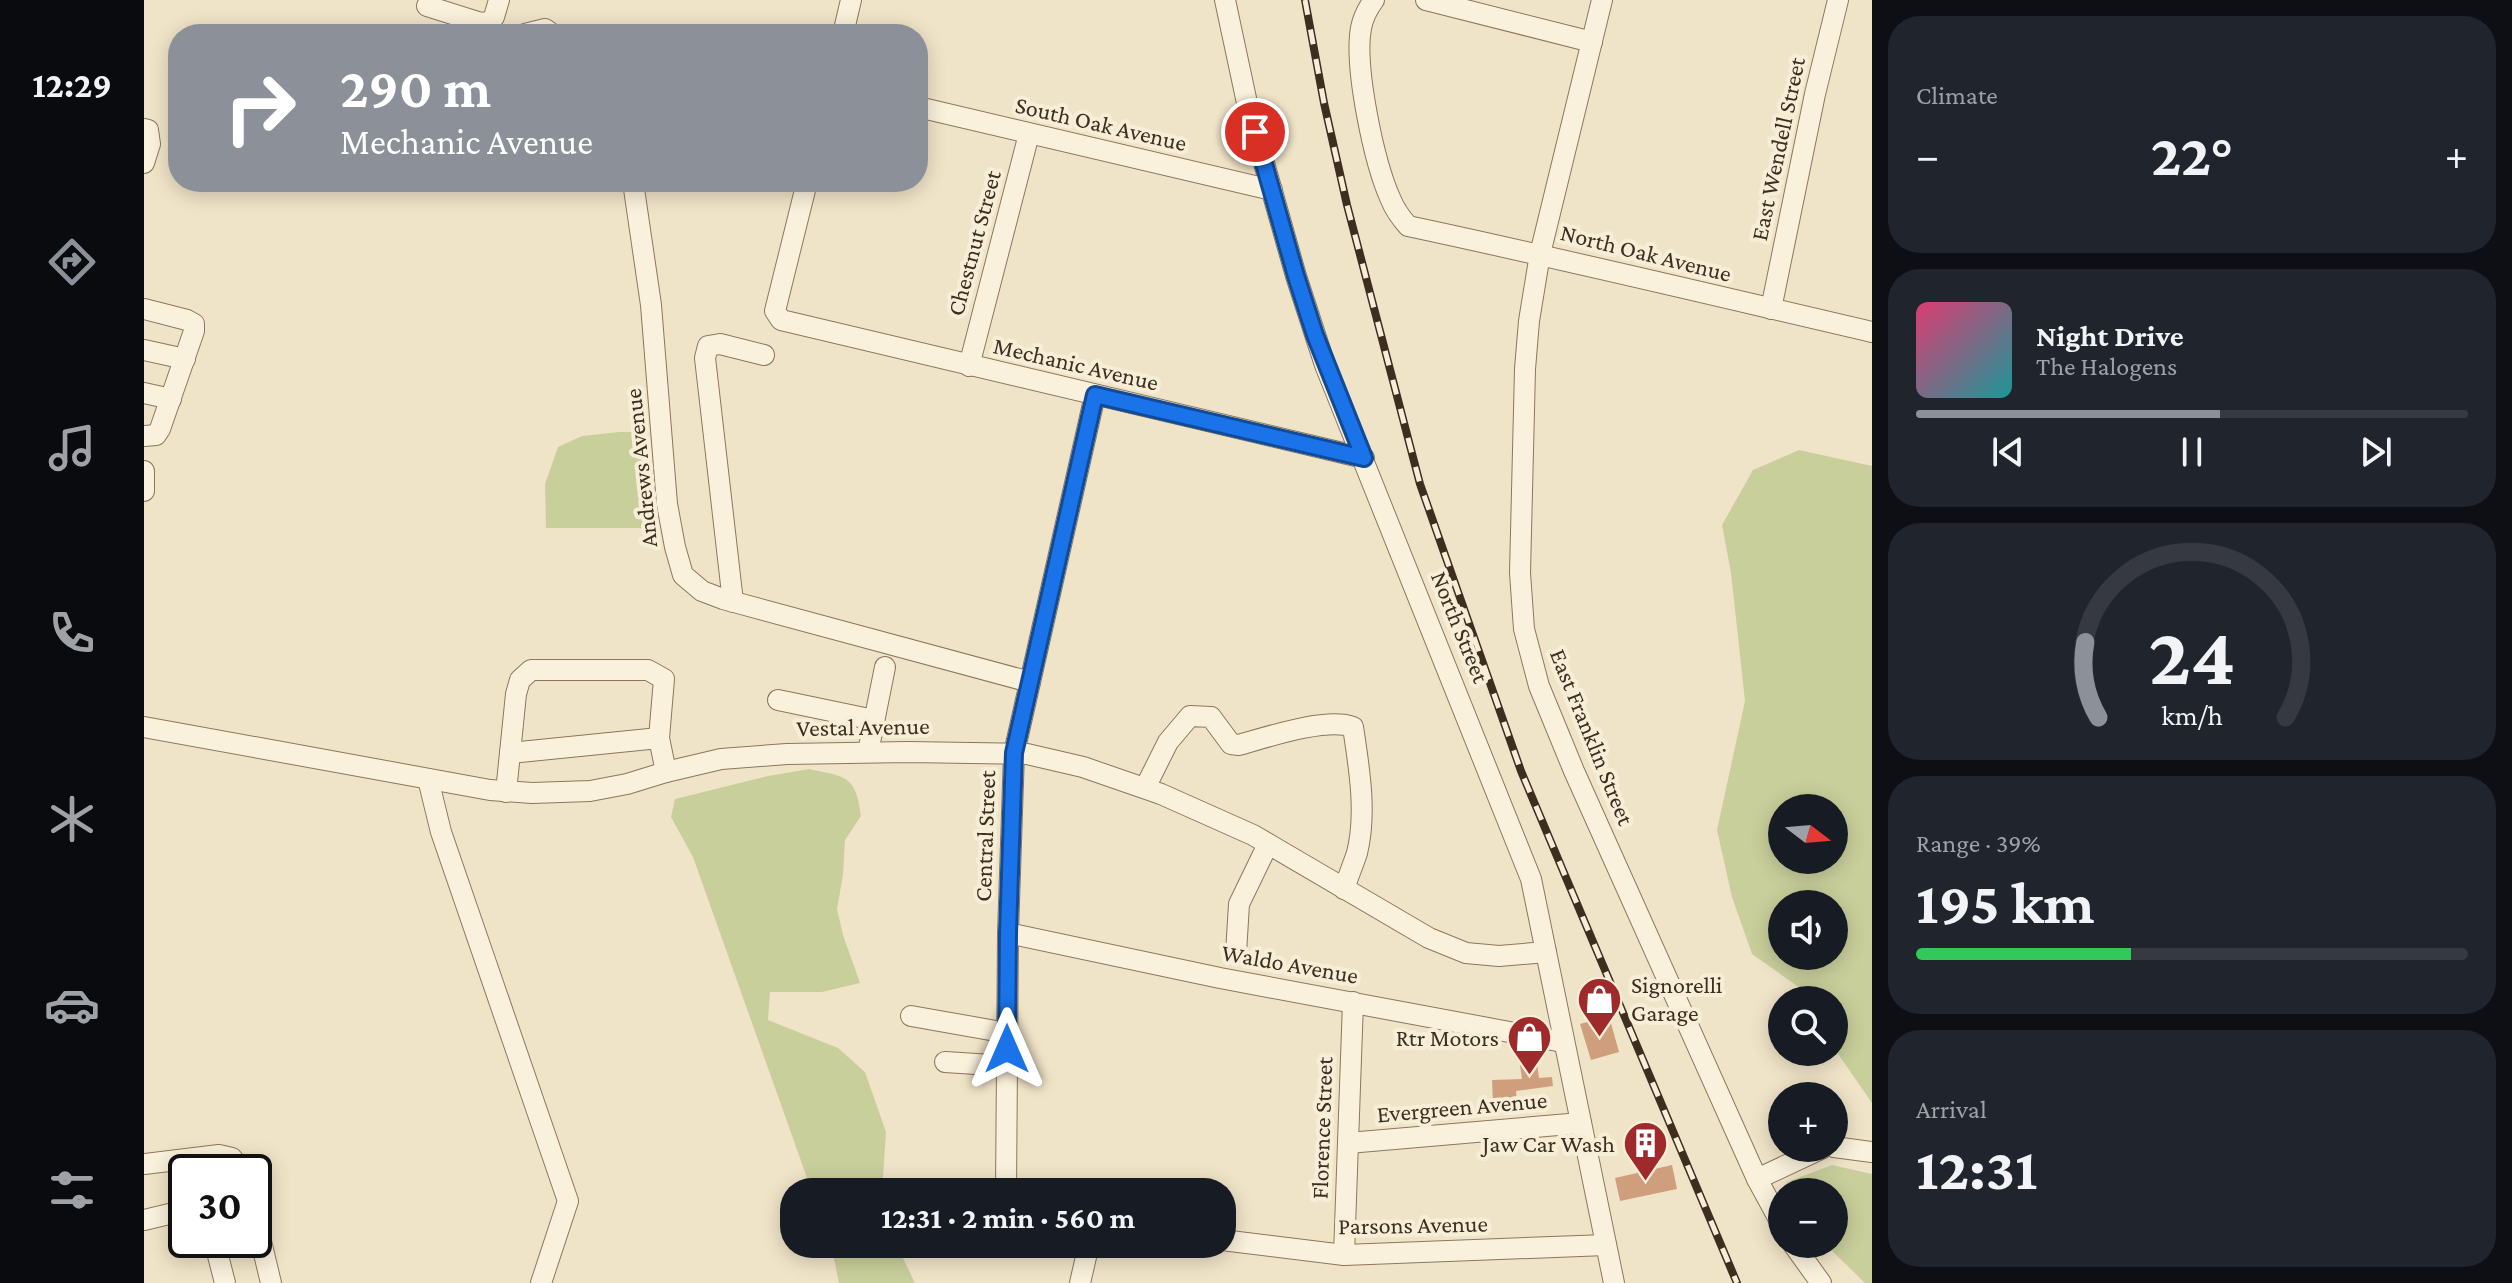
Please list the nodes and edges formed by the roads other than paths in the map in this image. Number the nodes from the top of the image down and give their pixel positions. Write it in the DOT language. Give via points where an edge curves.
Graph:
graph roads {
  1 [pos="499,0"];
  2 [pos="851,0"];
  3 [pos="1225,0"];
  4 [pos="1374,0"];
  5 [pos="1426,0"];
  6 [pos="1602,0"];
  7 [pos="1838,0"];
  8 [pos="427,6"];
  9 [pos="845,24"];
  10 [pos="1592,42"];
  11 [pos="928,109"];
  12 [pos="144,129"];
  13 [pos="1029,134"];
  14 [pos="144,163"];
  15 [pos="1272,190"];
  16 [pos="634,192"];
  17 [pos="805,192"];
  18 [pos="1540,254"];
  19 [pos="144,309"];
  20 [pos="1771,309"];
  21 [pos="1872,332"];
  22 [pos="144,350"];
  23 [pos="764,355"];
  24 [pos="185,359"];
  25 [pos="969,366"];
  26 [pos="144,393"];
  27 [pos="1095,395"];
  28 [pos="171,399"];
  29 [pos="144,436"];
  30 [pos="1364,458"];
  31 [pos="144,471"];
  32 [pos="144,491"];
  33 [pos="733,602"];
  34 [pos="885,667"];
  35 [pos="1030,682"];
  36 [pos="778,700"];
  37 [pos="874,720"];
  38 [pos="144,727"];
  39 [pos="659,738"];
  40 [pos="868,752"];
  41 [pos="510,753"];
  42 [pos="1014,753"];
  43 [pos="666,772"];
  44 [pos="428,779"];
  45 [pos="1145,788"];
  46 [pos="506,792"];
  47 [pos="1268,844"];
  48 [pos="1344,889"];
  49 [pos="1008,933"];
  50 [pos="1546,952"];
  51 [pos="1236,953"];
  52 [pos="1353,1002"];
  53 [pos="911,1016"];
  54 [pos="1007,1033"];
  55 [pos="1563,1042"];
  56 [pos="945,1062"];
  57 [pos="1007,1066"];
  58 [pos="1581,1123"];
  59 [pos="1348,1143"];
  60 [pos="1848,1149"];
  61 [pos="1872,1152"];
  62 [pos="168,1161"];
  63 [pos="1793,1162"];
  64 [pos="144,1164"];
  65 [pos="1006,1178"];
  66 [pos="1757,1179"];
  67 [pos="1768,1199"];
  68 [pos="168,1214"];
  69 [pos="144,1220"];
  70 [pos="1236,1242"];
  71 [pos="1606,1245"];
  72 [pos="1344,1255"];
  73 [pos="219,1258"];
  74 [pos="265,1258"];
  75 [pos="1086,1258"];
  76 [pos="1803,1258"];
  77 [pos="225,1283"];
  78 [pos="271,1283"];
  79 [pos="541,1283"];
  80 [pos="1080,1283"];
  81 [pos="1614,1283"];
  82 [pos="1821,1283"];
  1 -- 8 [label="street" via="494,17 481,23"];
  2 -- 9 [label="street"];
  3 -- 15 [label="street, North Street"];
  4 -- 18 [label="street, North Oak Avenue" via="1361,26 1363,86 1383,179 1398,214 1408,226"];
  5 -- 10 [label="street"];
  6 -- 10 [label="street, East Franklin Street"];
  7 -- 20 [label="street, East Wendell Street"];
  10 -- 18 [label="street, East Franklin Street"];
  11 -- 13 [label="street, South Oak Avenue"];
  12 -- 14 [label="street" via="150,144"];
  13 -- 15 [label="street, South Oak Avenue"];
  13 -- 25 [label="street, Chestnut Street"];
  15 -- 30 [label="street, North Street" via="1325,365"];
  16 -- 33 [label="street, Andrews Avenue" via="675,547 683,575 693,586"];
  17 -- 25 [label="street, Mechanic Avenue" via="777,317"];
  18 -- 20 [label="street, North Oak Avenue"];
  18 -- 66 [label="street, East Franklin Street" via="1525,369 1520,573 1524,629 1539,686 1574,771"];
  19 -- 24 [label="street" via="194,324"];
  20 -- 21 [label="street, North Oak Avenue"];
  22 -- 24 [label="street"];
  23 -- 33 [label="street" via="720,344 708,346 705,358"];
  24 -- 28 [label="street"];
  25 -- 27 [label="street, Mechanic Avenue"];
  26 -- 28 [label="street"];
  27 -- 30 [label="street, Mechanic Avenue"];
  27 -- 35 [label="street, Central Street"];
  28 -- 29 [label="street" via="156,435"];
  30 -- 50 [label="street, North Street" via="1524,857"];
  31 -- 32 [label="street"];
  33 -- 35 [label="street, Andrews Avenue"];
  34 -- 37 [label="street"];
  35 -- 42 [label="street, Central Street"];
  36 -- 37 [label="street"];
  37 -- 40 [label="street"];
  38 -- 44 [label="street, Vestal Avenue"];
  39 -- 41 [label="street"];
  39 -- 41 [label="street" via="664,679 648,670 531,670 520,680 516,694"];
  39 -- 43 [label="street"];
  40 -- 42 [label="street, Vestal Avenue"];
  40 -- 43 [label="street, Vestal Avenue" via="721,759"];
  41 -- 46 [label="street"];
  42 -- 45 [label="street, Vestal Avenue" via="1083,767"];
  42 -- 49 [label="street, Central Street"];
  43 -- 46 [label="street, Vestal Avenue" via="590,791"];
  44 -- 46 [label="street, Vestal Avenue"];
  44 -- 79 [label="street" via="441,832 568,1201"];
  45 -- 47 [label="street, Vestal Avenue"];
  45 -- 48 [label="street" via="1168,742 1190,716 1211,717 1231,744 1239,745 1321,725 1353,727 1361,818"];
  47 -- 48 [label="street, Vestal Avenue"];
  47 -- 51 [label="street" via="1239,904"];
  48 -- 50 [label="street, Vestal Avenue" via="1466,953"];
  49 -- 52 [label="street, Waldo Avenue"];
  49 -- 54 [label="street, Central Street"];
  50 -- 55 [label="street, North Street"];
  52 -- 55 [label="street, Waldo Avenue"];
  52 -- 59 [label="street, Florence Street"];
  53 -- 54 [label="street"];
  54 -- 57 [label="street, Central Street"];
  55 -- 58 [label="street, North Street"];
  56 -- 57 [label="street"];
  57 -- 65 [label="street, Central Street"];
  58 -- 59 [label="street, Evergreen Avenue"];
  58 -- 71 [label="street, North Street"];
  59 -- 72 [label="street, Florence Street"];
  60 -- 61 [label="street"];
  62 -- 64 [label="street"];
  63 -- 66 [label="street"];
  66 -- 67 [label="street, East Franklin Street"];
  68 -- 69 [label="street"];
  70 -- 72 [label="street, Parsons Avenue"];
  71 -- 72 [label="street, Parsons Avenue"];
  71 -- 81 [label="street, North Street"];
  73 -- 77 [label="street"];
  74 -- 78 [label="street"];
  75 -- 80 [label="street"];
  76 -- 82 [label="street"];
}
